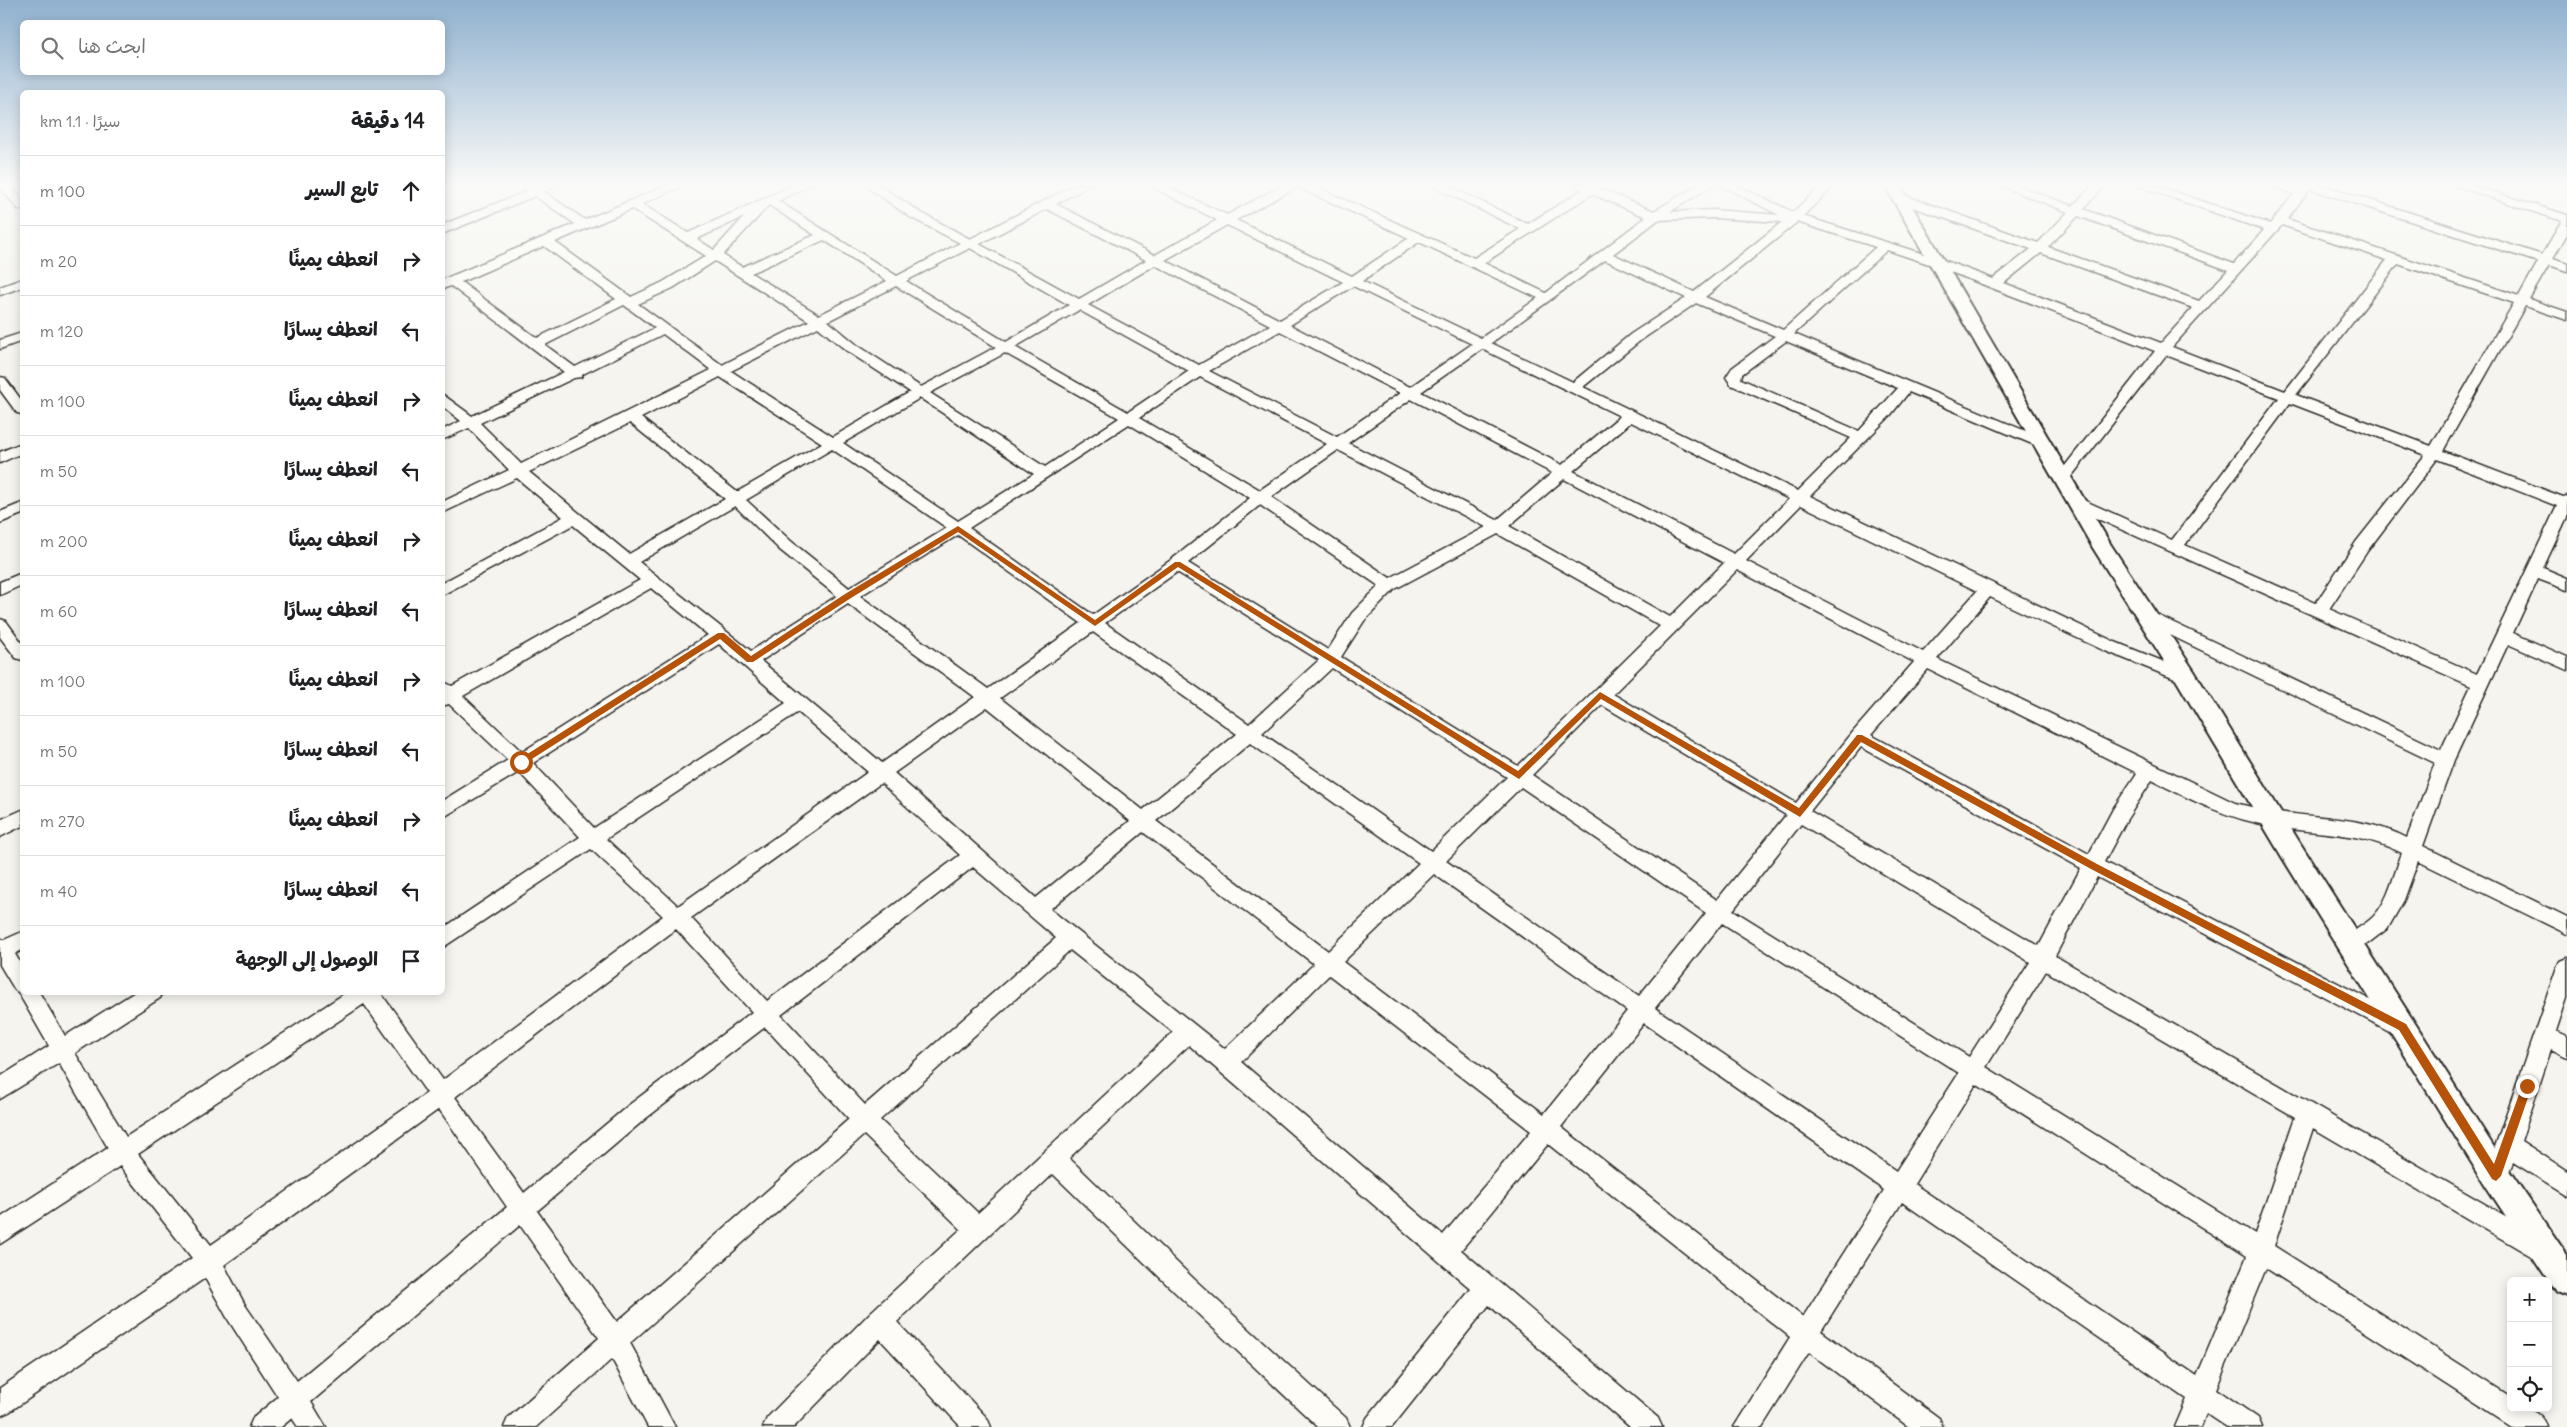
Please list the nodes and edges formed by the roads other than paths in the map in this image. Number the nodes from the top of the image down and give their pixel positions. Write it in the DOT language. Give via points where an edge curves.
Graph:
graph roads {
  1 [pos="526,251"];
  2 [pos="559,251"];
  3 [pos="709,251"];
  4 [pos="720,251"];
  5 [pos="791,251"];
  6 [pos="848,251"];
  7 [pos="956,251"];
  8 [pos="982,251"];
  9 [pos="1137,251"];
  10 [pos="1172,251"];
  11 [pos="1289,251"];
  12 [pos="1397,251"];
  13 [pos="1449,251"];
  14 [pos="1494,251"];
  15 [pos="1611,251"];
  16 [pos="1753,251"];
  17 [pos="1879,251"];
  18 [pos="1902,251"];
  19 [pos="1931,251"];
  20 [pos="2037,251"];
  21 [pos="2051,251"];
  22 [pos="2185,251"];
  23 [pos="2252,251"];
  24 [pos="2366,251"];
  25 [pos="2513,251"];
  26 [pos="2553,251"];
  27 [pos="716,255"];
  28 [pos="1604,256"];
  29 [pos="2395,259"];
  30 [pos="1155,260"];
  31 [pos="2547,261"];
  32 [pos="1475,263"];
  33 [pos="1939,263"];
  34 [pos="2567,267"];
  35 [pos="2236,269"];
  36 [pos="742,272"];
  37 [pos="897,281"];
  38 [pos="1353,281"];
  39 [pos="447,283"];
  40 [pos="20,284"];
  41 [pos="1995,284"];
  42 [pos="0,291"];
  43 [pos="1547,298"];
  44 [pos="1696,298"];
  45 [pos="2521,300"];
  46 [pos="629,301"];
  47 [pos="1079,305"];
  48 [pos="2201,306"];
  49 [pos="2567,316"];
  50 [pos="819,321"];
  51 [pos="1280,326"];
  52 [pos="666,328"];
  53 [pos="1787,335"];
  54 [pos="20,338"];
  55 [pos="536,344"];
  56 [pos="1483,344"];
  57 [pos="0,345"];
  58 [pos="1006,347"];
  59 [pos="2163,349"];
  60 [pos="721,371"];
  61 [pos="1199,371"];
  62 [pos="576,374"];
  63 [pos="0,381"];
  64 [pos="1574,388"];
  65 [pos="1906,388"];
  66 [pos="1409,392"];
  67 [pos="919,393"];
  68 [pos="2286,396"];
  69 [pos="445,400"];
  70 [pos="20,407"];
  71 [pos="1630,415"];
  72 [pos="1129,416"];
  73 [pos="631,417"];
  74 [pos="472,423"];
  75 [pos="445,435"];
  76 [pos="1860,437"];
  77 [pos="834,442"];
  78 [pos="2042,443"];
  79 [pos="1340,444"];
  80 [pos="20,449"];
  81 [pos="2434,453"];
  82 [pos="0,458"];
  83 [pos="519,471"];
  84 [pos="1563,473"];
  85 [pos="1044,474"];
  86 [pos="2062,479"];
  87 [pos="1799,497"];
  88 [pos="1260,498"];
  89 [pos="737,500"];
  90 [pos="2076,503"];
  91 [pos="2567,503"];
  92 [pos="445,507"];
  93 [pos="20,509"];
  94 [pos="0,518"];
  95 [pos="574,518"];
  96 [pos="1498,527"];
  97 [pos="958,528"];
  98 [pos="2176,546"];
  99 [pos="629,561"];
  100 [pos="1736,561"];
  101 [pos="1178,564"];
  102 [pos="2535,571"];
  103 [pos="20,580"];
  104 [pos="653,580"];
  105 [pos="2567,584"];
  106 [pos="1389,585"];
  107 [pos="445,588"];
  108 [pos="0,589"];
  109 [pos="1988,590"];
  110 [pos="848,596"];
  111 [pos="2319,612"];
  112 [pos="2147,617"];
  113 [pos="1095,623"];
  114 [pos="0,625"];
  115 [pos="1671,625"];
  116 [pos="721,635"];
  117 [pos="2504,636"];
  118 [pos="20,645"];
  119 [pos="750,660"];
  120 [pos="1330,660"];
  121 [pos="1926,662"];
  122 [pos="2567,664"];
  123 [pos="2186,677"];
  124 [pos="2480,683"];
  125 [pos="445,694"];
  126 [pos="1600,695"];
  127 [pos="987,697"];
  128 [pos="799,703"];
  129 [pos="1250,733"];
  130 [pos="1860,737"];
  131 [pos="2445,760"];
  132 [pos="521,762"];
  133 [pos="2148,771"];
  134 [pos="883,774"];
  135 [pos="1519,776"];
  136 [pos="445,809"];
  137 [pos="1800,813"];
  138 [pos="20,818"];
  139 [pos="2273,819"];
  140 [pos="1143,821"];
  141 [pos="0,829"];
  142 [pos="593,839"];
  143 [pos="2412,847"];
  144 [pos="973,856"];
  145 [pos="1434,861"];
  146 [pos="2094,866"];
  147 [pos="1036,909"];
  148 [pos="1720,912"];
  149 [pos="678,917"];
  150 [pos="2567,926"];
  151 [pos="445,938"];
  152 [pos="1070,938"];
  153 [pos="20,941"];
  154 [pos="2351,945"];
  155 [pos="1,950"];
  156 [pos="2043,959"];
  157 [pos="1329,961"];
  158 [pos="2567,967"];
  159 [pos="20,981"];
  160 [pos="30,995"];
  161 [pos="148,995"];
  162 [pos="355,995"];
  163 [pos="368,995"];
  164 [pos="340,999"];
  165 [pos="1642,1010"];
  166 [pos="765,1016"];
  167 [pos="2403,1027"];
  168 [pos="1188,1032"];
  169 [pos="2544,1035"];
  170 [pos="2567,1047"];
  171 [pos="63,1050"];
  172 [pos="1226,1062"];
  173 [pos="1971,1070"];
  174 [pos="0,1089"];
  175 [pos="441,1095"];
  176 [pos="2307,1113"];
  177 [pos="865,1121"];
  178 [pos="1546,1129"];
  179 [pos="2508,1146"];
  180 [pos="122,1151"];
  181 [pos="1053,1158"];
  182 [pos="2496,1176"];
  183 [pos="2567,1184"];
  184 [pos="1897,1187"];
  185 [pos="522,1210"];
  186 [pos="977,1228"];
  187 [pos="0,1232"];
  188 [pos="2261,1251"];
  189 [pos="1444,1252"];
  190 [pos="2549,1254"];
  191 [pos="209,1261"];
  192 [pos="2567,1281"];
  193 [pos="1488,1287"];
  194 [pos="880,1320"];
  195 [pos="1804,1333"];
  196 [pos="616,1340"];
  197 [pos="2203,1394"];
  198 [pos="295,1398"];
  199 [pos="0,1403"];
  200 [pos="262,1427"];
  201 [pos="314,1427"];
  202 [pos="517,1427"];
  203 [pos="662,1427"];
  204 [pos="776,1427"];
  205 [pos="978,1427"];
  206 [pos="1337,1427"];
  207 [pos="1376,1427"];
  208 [pos="1649,1427"];
  209 [pos="1747,1427"];
  210 [pos="1930,1427"];
  211 [pos="2188,1427"];
  212 [pos="2249,1427"];
  213 [pos="2535,1427"];
  1 -- 39 [label="street"];
  2 -- 46 [label="street"];
  3 -- 27 [label="street"];
  4 -- 27 [label="street"];
  5 -- 36 [label="street"];
  6 -- 37 [label="street"];
  7 -- 37 [label="street"];
  8 -- 47 [label="street"];
  9 -- 30 [label="street"];
  10 -- 30 [label="street"];
  11 -- 38 [label="street"];
  12 -- 38 [label="street"];
  13 -- 32 [label="street"];
  14 -- 32 [label="street"];
  15 -- 28 [label="street"];
  16 -- 44 [label="street"];
  17 -- 53 [label="street"];
  18 -- 33 [label="street"];
  19 -- 33 [label="main road"];
  20 -- 41 [label="street"];
  21 -- 48 [label="street"];
  22 -- 35 [label="street"];
  23 -- 35 [label="street"];
  24 -- 29 [label="street"];
  25 -- 31 [label="street"];
  26 -- 31 [label="street"];
  27 -- 36 [label="street"];
  27 -- 46 [label="street" via="668,284"];
  28 -- 43 [label="street"];
  28 -- 44 [label="street"];
  29 -- 45 [label="street"];
  29 -- 68 [label="street"];
  30 -- 47 [label="street"];
  30 -- 51 [label="street"];
  31 -- 34 [label="street"];
  31 -- 45 [label="street"];
  32 -- 43 [label="street"];
  33 -- 41 [label="street"];
  33 -- 78 [label="main road"];
  35 -- 48 [label="street"];
  36 -- 50 [label="street"];
  37 -- 50 [label="street"];
  37 -- 58 [label="street"];
  38 -- 51 [label="street"];
  38 -- 56 [label="street"];
  39 -- 55 [label="street"];
  40 -- 42 [label="street"];
  41 -- 59 [label="street"];
  43 -- 56 [label="street"];
  44 -- 53 [label="street"];
  44 -- 64 [label="street" via="1636,336"];
  45 -- 49 [label="street"];
  45 -- 81 [label="street"];
  46 -- 52 [label="street"];
  46 -- 55 [label="street"];
  47 -- 58 [label="street"];
  47 -- 61 [label="street"];
  48 -- 59 [label="street"];
  50 -- 60 [label="street"];
  50 -- 67 [label="street" via="852,348"];
  51 -- 61 [label="street"];
  51 -- 66 [label="street"];
  52 -- 60 [label="street"];
  52 -- 62 [label="street"];
  53 -- 65 [label="street"];
  53 -- 76 [label="street" via="1737,371 1733,377 1736,382"];
  54 -- 57 [label="street"];
  55 -- 62 [label="street"];
  56 -- 64 [label="street"];
  56 -- 66 [label="street"];
  58 -- 67 [label="street"];
  58 -- 72 [label="street"];
  59 -- 68 [label="street"];
  59 -- 86 [label="street"];
  60 -- 73 [label="street"];
  60 -- 77 [label="street"];
  61 -- 72 [label="street"];
  61 -- 79 [label="street"];
  62 -- 74 [label="street"];
  63 -- 70 [label="street"];
  64 -- 71 [label="street"];
  65 -- 76 [label="street"];
  65 -- 78 [label="street"];
  66 -- 79 [label="street"];
  66 -- 84 [label="street"];
  67 -- 77 [label="street"];
  67 -- 85 [label="street"];
  68 -- 81 [label="street"];
  68 -- 98 [label="street"];
  69 -- 74 [label="street"];
  71 -- 84 [label="street"];
  71 -- 87 [label="street"];
  72 -- 85 [label="street"];
  72 -- 88 [label="street"];
  73 -- 83 [label="street"];
  73 -- 89 [label="street"];
  74 -- 75 [label="street"];
  74 -- 83 [label="street"];
  76 -- 87 [label="street"];
  77 -- 89 [label="street"];
  77 -- 97 [label="street"];
  78 -- 86 [label="main road"];
  79 -- 88 [label="street"];
  79 -- 96 [label="street"];
  80 -- 82 [label="street"];
  81 -- 91 [label="street"];
  81 -- 111 [label="street" via="2362,546"];
  83 -- 92 [label="street"];
  83 -- 95 [label="street"];
  84 -- 96 [label="street"];
  84 -- 100 [label="street"];
  85 -- 97 [label="street"];
  86 -- 90 [label="main road"];
  87 -- 100 [label="street"];
  87 -- 109 [label="street"];
  88 -- 101 [label="street"];
  88 -- 106 [label="street" via="1327,539"];
  89 -- 99 [label="street"];
  89 -- 110 [label="street" via="786,546"];
  90 -- 98 [label="street"];
  90 -- 112 [label="main road"];
  91 -- 102 [label="street"];
  93 -- 94 [label="street"];
  95 -- 99 [label="street"];
  95 -- 107 [label="street"];
  96 -- 106 [label="street"];
  96 -- 115 [label="street"];
  97 -- 110 [label="street"];
  97 -- 113 [label="street"];
  98 -- 111 [label="street"];
  99 -- 104 [label="street"];
  100 -- 115 [label="street"];
  100 -- 121 [label="street"];
  101 -- 113 [label="street"];
  101 -- 120 [label="street"];
  102 -- 105 [label="street"];
  102 -- 117 [label="street"];
  103 -- 108 [label="street"];
  104 -- 116 [label="street"];
  104 -- 125 [label="street"];
  106 -- 120 [label="street" via="1358,617"];
  109 -- 121 [label="street"];
  109 -- 123 [label="street" via="2109,646"];
  110 -- 119 [label="street"];
  110 -- 127 [label="street"];
  111 -- 124 [label="street"];
  112 -- 123 [label="main road"];
  112 -- 131 [label="street"];
  113 -- 127 [label="street"];
  113 -- 129 [label="street"];
  114 -- 118 [label="street"];
  115 -- 126 [label="street"];
  116 -- 119 [label="street"];
  116 -- 132 [label="street"];
  117 -- 122 [label="street"];
  117 -- 124 [label="street"];
  119 -- 128 [label="street"];
  120 -- 129 [label="street"];
  120 -- 135 [label="street"];
  121 -- 130 [label="street"];
  121 -- 133 [label="street"];
  123 -- 139 [label="main road"];
  124 -- 131 [label="street"];
  125 -- 132 [label="street"];
  126 -- 135 [label="street"];
  126 -- 137 [label="street"];
  127 -- 134 [label="street"];
  127 -- 140 [label="street"];
  128 -- 134 [label="street"];
  128 -- 142 [label="street"];
  129 -- 140 [label="street"];
  129 -- 145 [label="street"];
  130 -- 137 [label="street"];
  130 -- 146 [label="street"];
  131 -- 143 [label="street"];
  132 -- 136 [label="street"];
  132 -- 142 [label="street"];
  133 -- 139 [label="street" via="2217,804"];
  133 -- 146 [label="street" via="2120,814"];
  134 -- 144 [label="street"];
  134 -- 149 [label="street"];
  135 -- 145 [label="street"];
  135 -- 148 [label="street"];
  137 -- 148 [label="street"];
  137 -- 156 [label="street"];
  138 -- 141 [label="street"];
  139 -- 143 [label="street" via="2347,826"];
  139 -- 154 [label="main road"];
  140 -- 147 [label="street"];
  140 -- 157 [label="street"];
  142 -- 149 [label="street"];
  142 -- 151 [label="street"];
  143 -- 150 [label="street"];
  143 -- 154 [label="street" via="2394,900 2381,922"];
  144 -- 147 [label="street"];
  144 -- 166 [label="street"];
  145 -- 157 [label="street"];
  145 -- 165 [label="street"];
  146 -- 156 [label="street"];
  146 -- 167 [label="street"];
  147 -- 152 [label="street"];
  148 -- 165 [label="street"];
  148 -- 173 [label="street"];
  149 -- 166 [label="street"];
  149 -- 175 [label="street"];
  152 -- 168 [label="street"];
  152 -- 177 [label="street"];
  153 -- 155 [label="street"];
  154 -- 167 [label="main road"];
  155 -- 159 [label="street"];
  156 -- 173 [label="street"];
  156 -- 176 [label="street"];
  157 -- 172 [label="street"];
  157 -- 178 [label="street"];
  158 -- 169 [label="street"];
  160 -- 171 [label="street"];
  161 -- 171 [label="street"];
  162 -- 164 [label="street"];
  163 -- 175 [label="street"];
  164 -- 180 [label="street"];
  165 -- 178 [label="street"];
  165 -- 184 [label="street"];
  166 -- 177 [label="street"];
  166 -- 185 [label="street" via="637,1112"];
  167 -- 182 [label="main road"];
  168 -- 172 [label="street"];
  168 -- 181 [label="street"];
  169 -- 170 [label="street"];
  169 -- 179 [label="street"];
  171 -- 174 [label="street"];
  171 -- 180 [label="street"];
  172 -- 189 [label="street"];
  173 -- 184 [label="street"];
  173 -- 188 [label="street"];
  175 -- 185 [label="street"];
  175 -- 191 [label="street"];
  176 -- 188 [label="street"];
  176 -- 190 [label="street"];
  177 -- 186 [label="street"];
  177 -- 196 [label="street"];
  178 -- 189 [label="street"];
  178 -- 195 [label="street"];
  179 -- 182 [label="street"];
  179 -- 183 [label="street"];
  180 -- 187 [label="street"];
  180 -- 191 [label="street"];
  181 -- 186 [label="street"];
  181 -- 206 [label="street"];
  182 -- 190 [label="main road"];
  184 -- 195 [label="street"];
  184 -- 197 [label="street"];
  185 -- 196 [label="street"];
  185 -- 198 [label="street"];
  186 -- 194 [label="street"];
  188 -- 197 [label="street"];
  188 -- 213 [label="street"];
  189 -- 193 [label="street"];
  190 -- 192 [label="main road"];
  191 -- 198 [label="street" via="237,1313"];
  191 -- 199 [label="street"];
  193 -- 207 [label="street"];
  193 -- 208 [label="street"];
  194 -- 204 [label="street"];
  194 -- 205 [label="street"];
  195 -- 209 [label="street"];
  195 -- 210 [label="street"];
  196 -- 202 [label="street"];
  196 -- 203 [label="street"];
  197 -- 211 [label="street"];
  197 -- 212 [label="street"];
  198 -- 200 [label="street"];
  198 -- 201 [label="street"];
}
